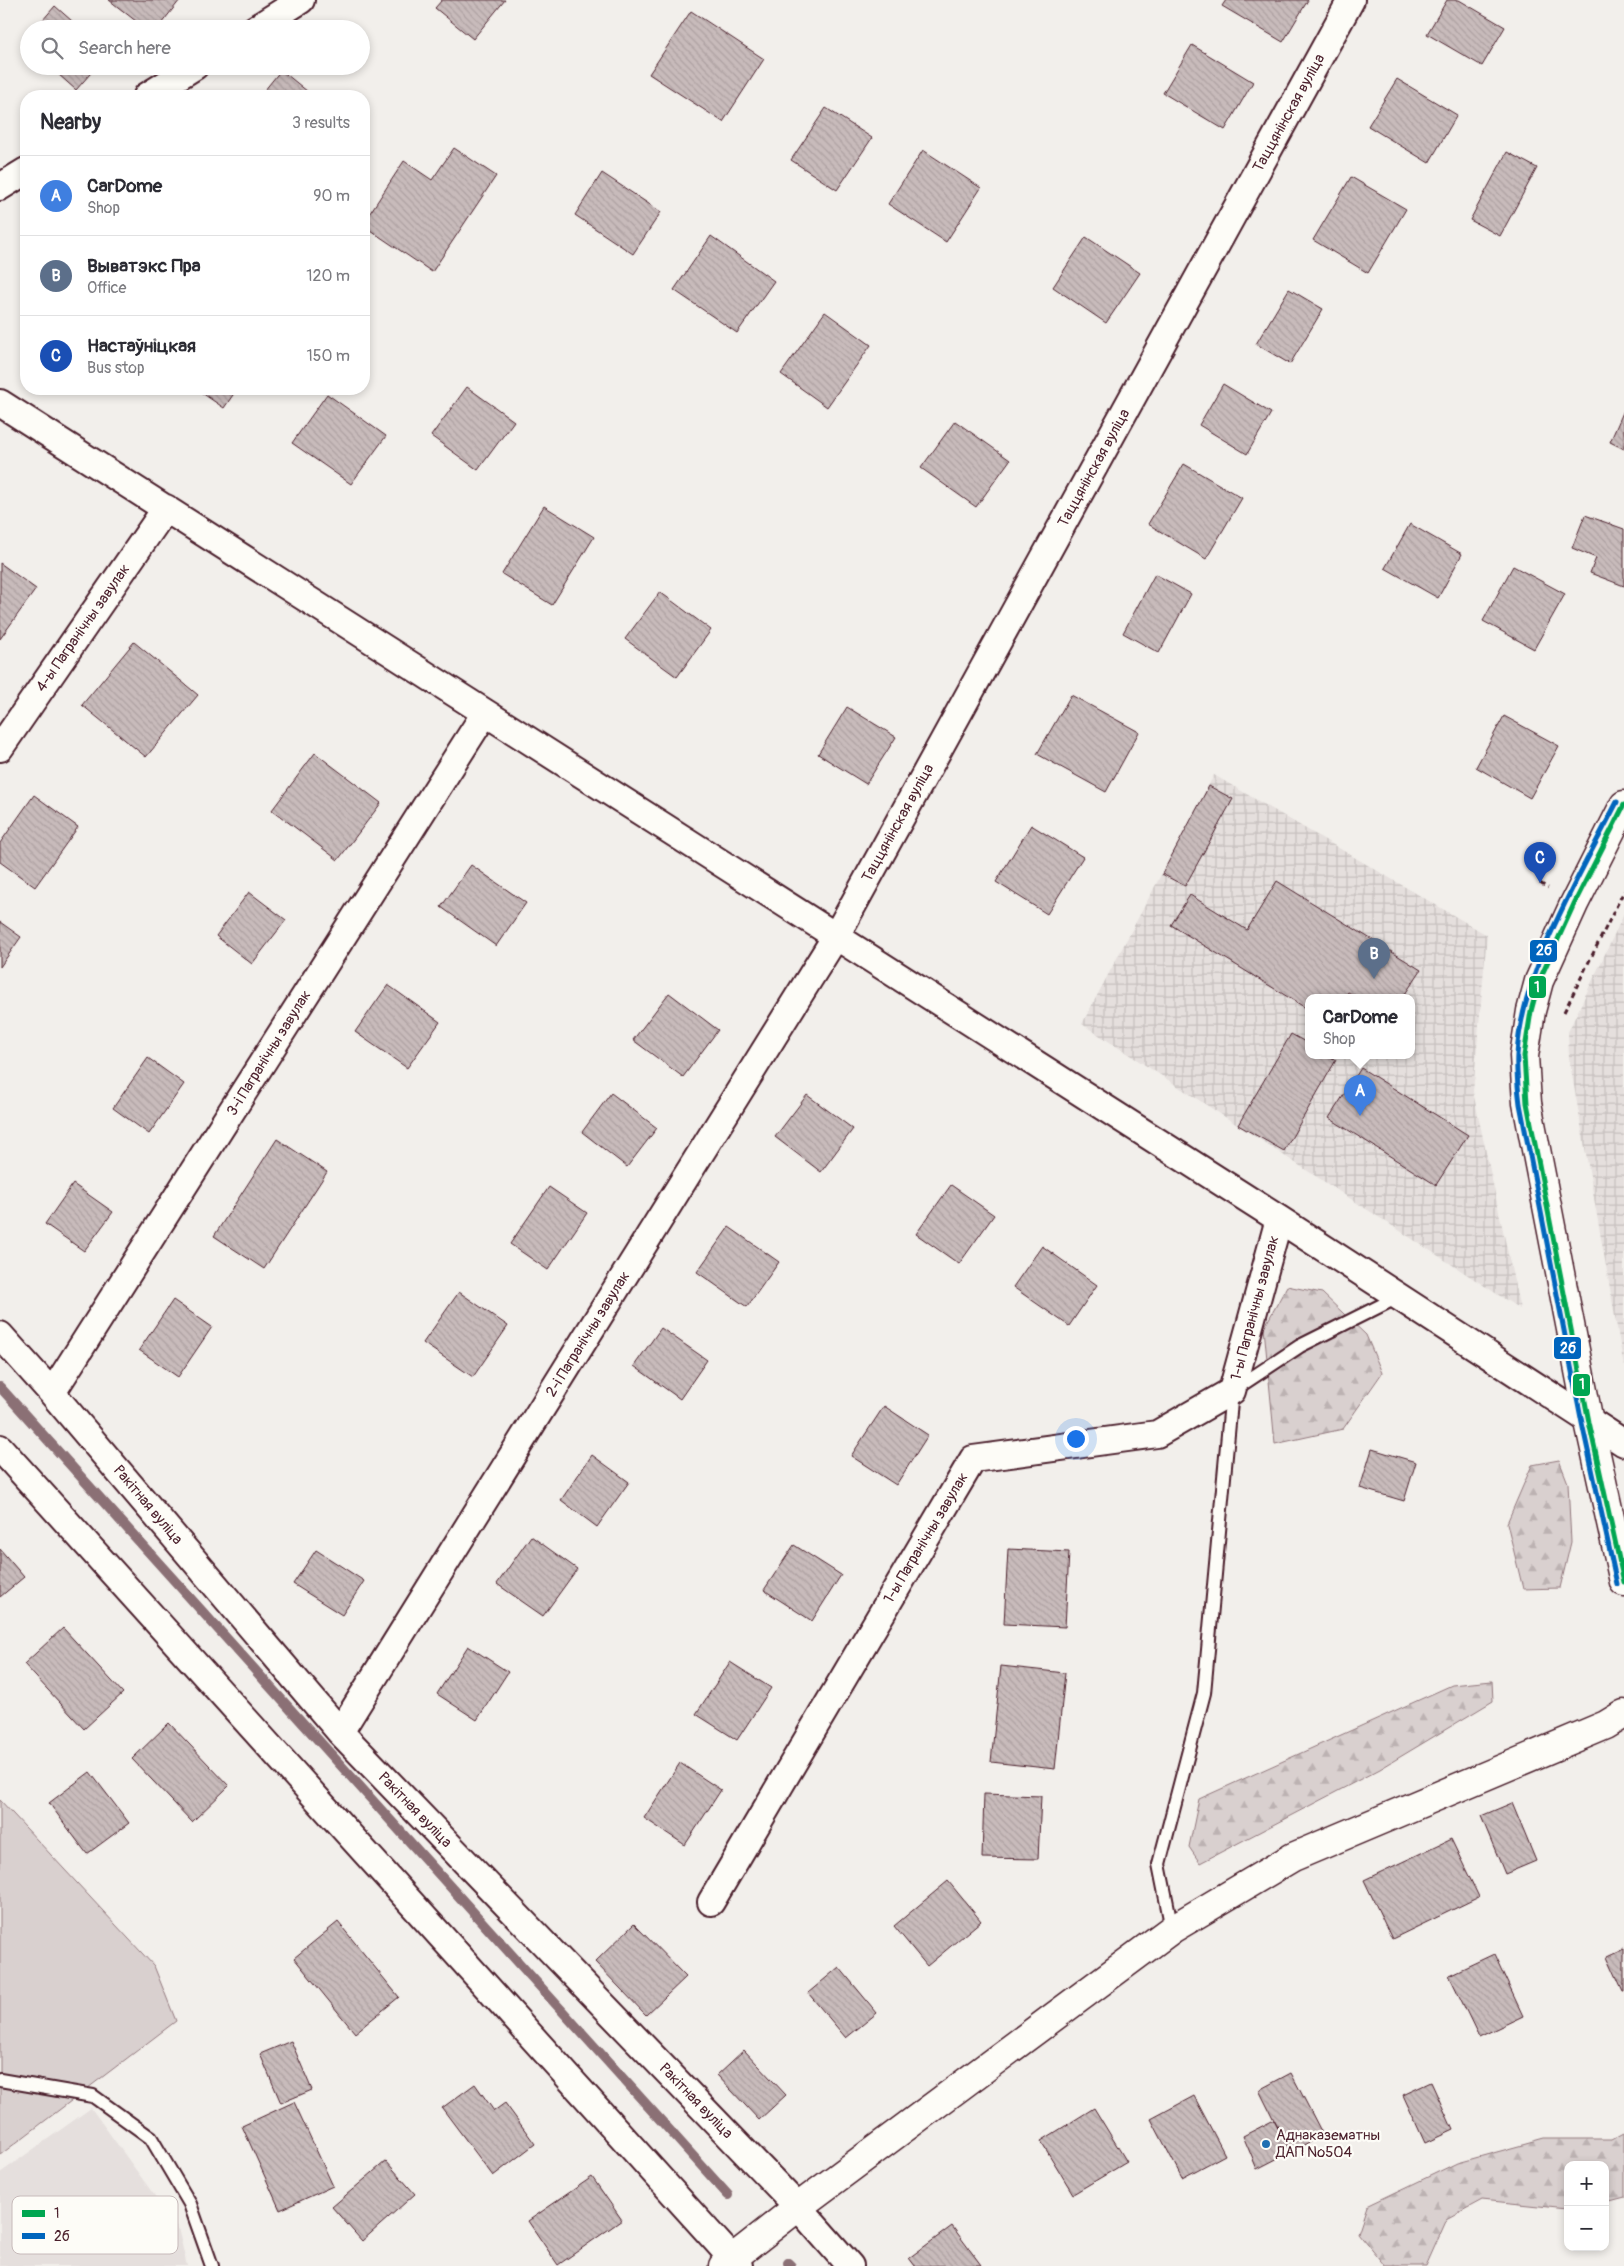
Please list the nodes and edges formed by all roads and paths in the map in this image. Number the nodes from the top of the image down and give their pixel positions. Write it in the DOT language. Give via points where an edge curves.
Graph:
graph roads {
  1 [pos="301,0"];
  2 [pos="1351,0"];
  3 [pos="269,20"];
  4 [pos="181,75"];
  5 [pos="157,90"];
  6 [pos="20,175"];
  7 [pos="0,187"];
  8 [pos="0,403"];
  9 [pos="166,508"];
  10 [pos="485,713"];
  11 [pos="0,748"];
  12 [pos="1624,806"];
  13 [pos="1624,891"];
  14 [pos="836,936"];
  15 [pos="1561,1018"];
  16 [pos="1279,1218"];
  17 [pos="1400,1296"];
  18 [pos="0,1335"];
  19 [pos="1232,1391"];
  20 [pos="52,1393"];
  21 [pos="1589,1422"];
  22 [pos="1624,1443"];
  23 [pos="0,1448"];
  24 [pos="1624,1582"];
  25 [pos="1624,1714"];
  26 [pos="340,1732"];
  27 [pos="711,1902"];
  28 [pos="1172,1929"];
  29 [pos="0,2080"];
  30 [pos="798,2207"];
  31 [pos="731,2264"];
  32 [pos="212,2266"];
  33 [pos="850,2266"];
  1 -- 3 [label="street"];
  2 -- 14 [label="street, Таццянінская вуліца"];
  4 -- 5 [label="street"];
  6 -- 7 [label="street"];
  8 -- 9 [label="street"];
  9 -- 10 [label="street"];
  9 -- 11 [label="street, 4-ы Пагранічны завулак"];
  10 -- 14 [label="street"];
  10 -- 20 [label="street, 3-і Пагранічны завулак"];
  12 -- 21 [label="street" via="1539,981 1524,1056 1527,1103"];
  13 -- 15 [label="path"];
  14 -- 16 [label="street"];
  14 -- 26 [label="street, 2-і Пагранічны завулак"];
  16 -- 17 [label="street"];
  16 -- 19 [label="street, 1-ы Пагранічны завулак"];
  17 -- 19 [label="lane" via="1300,1346"];
  17 -- 21 [label="street"];
  18 -- 20 [label="street, Ракітная вуліца"];
  19 -- 27 [label="street, 1-ы Пагранічны завулак" via="1158,1434 973,1459"];
  19 -- 28 [label="lane" via="1204,1693 1159,1864"];
  20 -- 26 [label="street, Ракітная вуліца"];
  21 -- 22 [label="street"];
  21 -- 24 [label="street"];
  23 -- 31 [label="street"];
  25 -- 28 [label="street" via="1606,1725 1293,1857"];
  26 -- 30 [label="street, Ракітная вуліца"];
  28 -- 30 [label="street"];
  29 -- 32 [label="lane" via="93,2096 151,2138 190,2204"];
  30 -- 31 [label="street"];
  30 -- 33 [label="street, Ракітная вуліца"];
}
